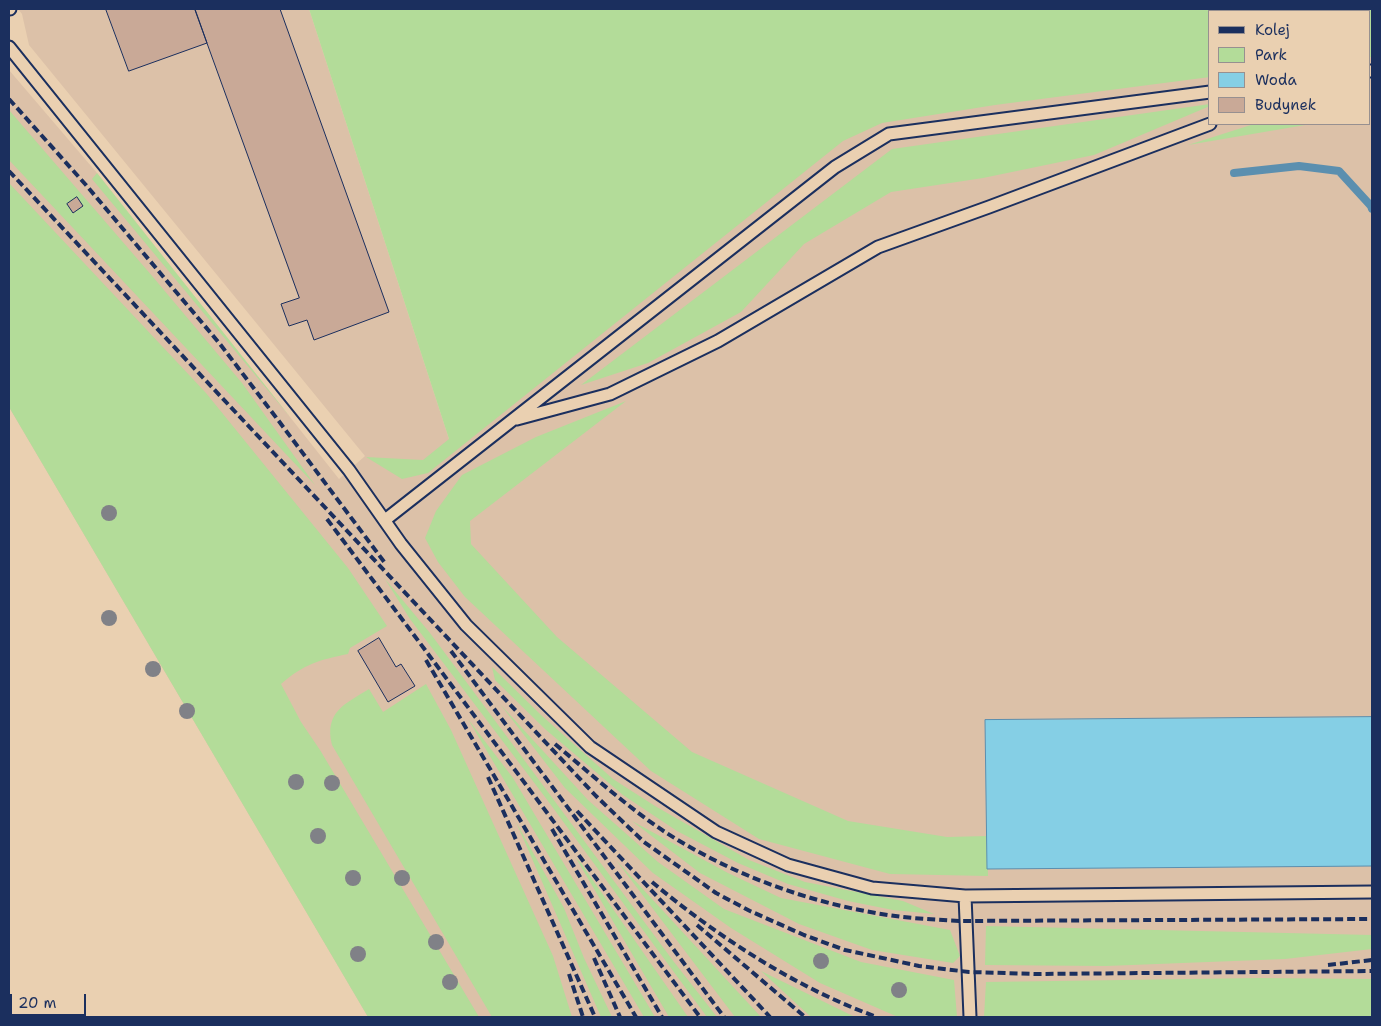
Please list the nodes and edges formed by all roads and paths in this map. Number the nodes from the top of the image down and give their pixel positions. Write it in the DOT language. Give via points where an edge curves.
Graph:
graph roads {
  1 [pos="9,47"];
  2 [pos="1208,92"];
  3 [pos="1208,125"];
  4 [pos="511,421"];
  5 [pos="385,520"];
  6 [pos="1372,892"];
  7 [pos="965,896"];
  8 [pos="970,1017"];
  1 -- 5 [label="lane" via="349,470"];
  2 -- 4 [label="lane" via="889,134 835,167"];
  3 -- 4 [label="lane" via="878,247 718,341 610,394"];
  4 -- 5 [label="lane"];
  5 -- 7 [label="lane" via="466,625 590,747 716,832 788,865 872,888"];
  6 -- 7 [label="lane"];
  7 -- 8 [label="lane"];
}
